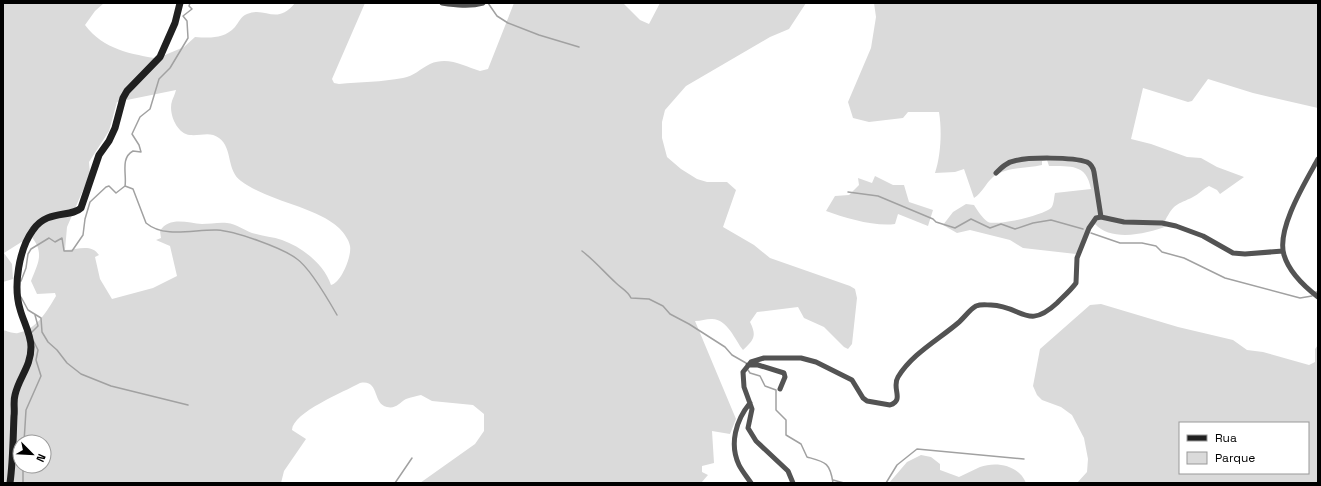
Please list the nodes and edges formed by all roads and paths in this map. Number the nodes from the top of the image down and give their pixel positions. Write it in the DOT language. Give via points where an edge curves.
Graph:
graph roads {
  1 [pos="180,3"];
  2 [pos="442,3"];
  3 [pos="483,3"];
  4 [pos="1318,158"];
  5 [pos="996,173"];
  6 [pos="1101,218"];
  7 [pos="1283,251"];
  8 [pos="1318,298"];
  9 [pos="748,365"];
  10 [pos="780,388"];
  11 [pos="750,403"];
  12 [pos="10,483"];
  13 [pos="751,483"];
  14 [pos="792,483"];
  1 -- 12 [label="street" via="160,57 123,98 115,128 99,155 81,208 53,215 40,222 26,245 18,275 17,292 31,352 29,365 14,396"];
  2 -- 3 [label="street"];
  4 -- 7 [label="street" via="1289,219 1284,234"];
  5 -- 6 [label="street" via="1013,161 1037,159 1086,162 1093,167"];
  6 -- 7 [label="street" via="1176,226 1203,236 1233,253"];
  6 -- 9 [label="street" via="1096,218 1092,222 1081,247 1076,264 1076,283 1053,307 1042,315 1031,317 1002,306 975,306 900,374 895,383 898,398 893,404 867,401 852,380 807,359 764,358"];
  7 -- 8 [label="street" via="1294,274"];
  9 -- 10 [label="street" via="758,365 784,373"];
  9 -- 11 [label="street" via="742,379"];
  11 -- 13 [label="street" via="738,421 735,441 737,460"];
  11 -- 14 [label="street" via="752,413 749,432 784,466"];
}
